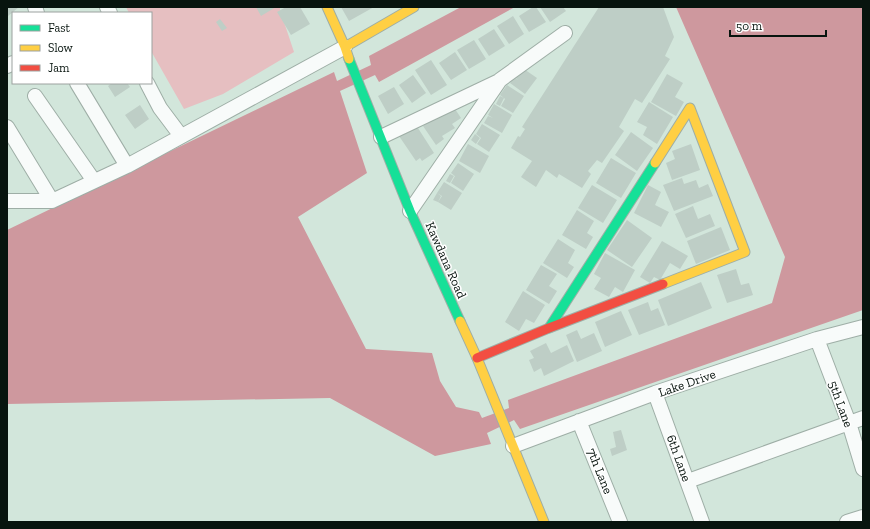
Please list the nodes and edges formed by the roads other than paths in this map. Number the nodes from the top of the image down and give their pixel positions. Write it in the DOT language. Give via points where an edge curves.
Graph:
graph roads {
  1 [pos="327,7"];
  2 [pos="414,7"];
  3 [pos="565,33"];
  4 [pos="347,53"];
  5 [pos="500,80"];
  6 [pos="77,84"];
  7 [pos="148,84"];
  8 [pos="35,96"];
  9 [pos="7,127"];
  10 [pos="181,136"];
  11 [pos="381,137"];
  12 [pos="127,166"];
  13 [pos="94,181"];
  14 [pos="7,201"];
  15 [pos="52,201"];
  16 [pos="410,211"];
  17 [pos="863,327"];
  18 [pos="549,328"];
  19 [pos="817,339"];
  20 [pos="477,358"];
  21 [pos="655,393"];
  22 [pos="863,418"];
  23 [pos="580,421"];
  24 [pos="849,423"];
  25 [pos="514,446"];
  26 [pos="863,469"];
  27 [pos="688,482"];
  28 [pos="863,517"];
  29 [pos="544,522"];
  30 [pos="620,522"];
  31 [pos="702,522"];
  32 [pos="847,522"];
  1 -- 4 [label="street, Kawdana Road"];
  2 -- 4 [label="street"];
  3 -- 5 [label="street"];
  4 -- 10 [label="street"];
  4 -- 11 [label="street, Kawdana Road"];
  5 -- 11 [label="street"];
  5 -- 16 [label="street"];
  6 -- 12 [label="street"];
  7 -- 10 [label="street" via="160,108"];
  8 -- 13 [label="street"];
  9 -- 15 [label="street"];
  10 -- 12 [label="street"];
  11 -- 16 [label="street, Kawdana Road"];
  12 -- 13 [label="street"];
  13 -- 15 [label="street"];
  14 -- 15 [label="street"];
  16 -- 20 [label="street, Kawdana Road"];
  17 -- 19 [label="street, Lake Drive"];
  18 -- 18 [label="street" via="745,252 690,108 668,142"];
  18 -- 20 [label="street"];
  19 -- 21 [label="street, Lake Drive"];
  19 -- 24 [label="street, 5th Lane"];
  20 -- 25 [label="street, Kawdana Road"];
  21 -- 23 [label="street, Lake Drive"];
  21 -- 27 [label="street, 6th Lane"];
  22 -- 24 [label="street"];
  23 -- 25 [label="street, Lake Drive"];
  23 -- 30 [label="street, 7th Lane"];
  24 -- 26 [label="street, 5th Lane"];
  24 -- 27 [label="street"];
  25 -- 29 [label="street, Kawdana Road"];
  27 -- 31 [label="street, 6th Lane"];
  28 -- 32 [label="street"];
}
